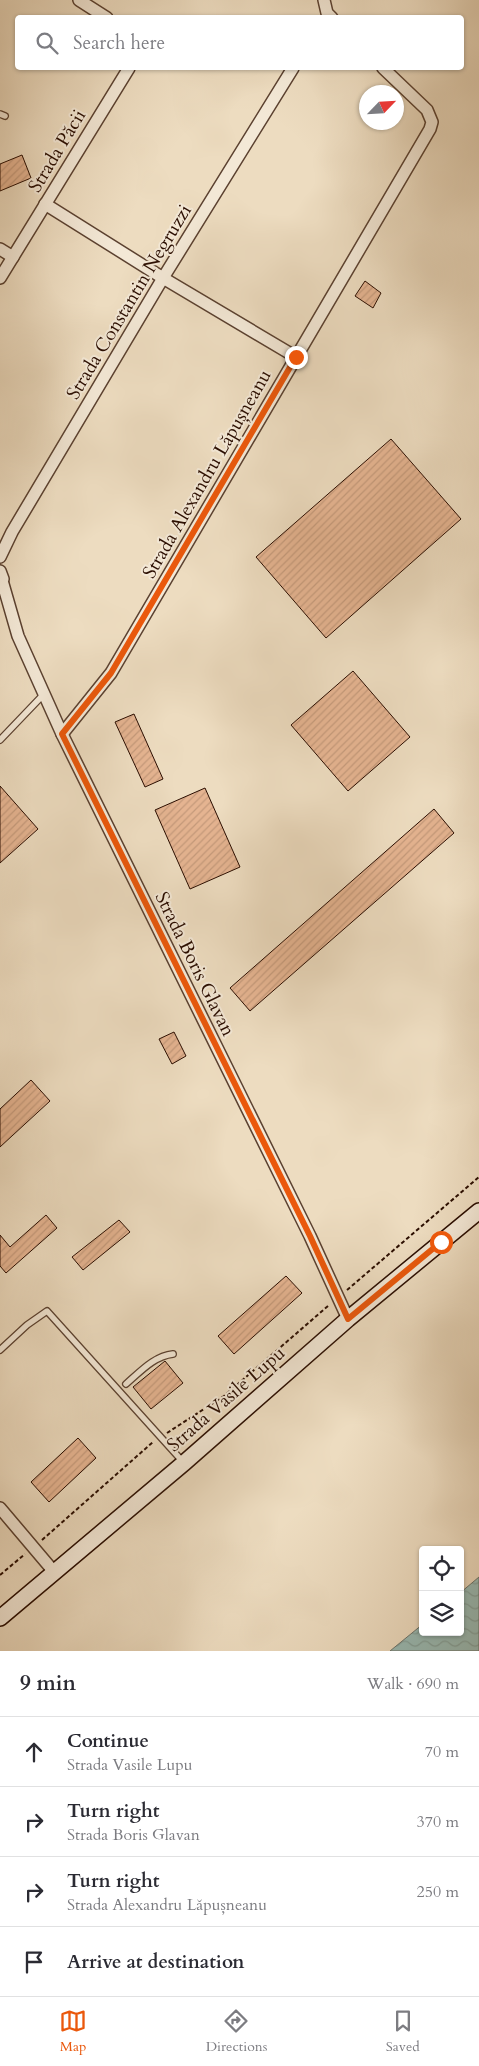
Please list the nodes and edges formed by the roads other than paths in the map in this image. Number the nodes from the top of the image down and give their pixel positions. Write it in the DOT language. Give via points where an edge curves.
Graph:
graph roads {
  1 [pos="79,0"];
  2 [pos="324,0"];
  3 [pos="102,15"];
  4 [pos="328,15"];
  5 [pos="127,70"];
  6 [pos="292,70"];
  7 [pos="385,70"];
  8 [pos="44,204"];
  9 [pos="0,249"];
  10 [pos="13,257"];
  11 [pos="0,278"];
  12 [pos="163,278"];
  13 [pos="296,357"];
  14 [pos="0,557"];
  15 [pos="0,571"];
  16 [pos="1,586"];
  17 [pos="0,604"];
  18 [pos="14,624"];
  19 [pos="44,694"];
  20 [pos="62,734"];
  21 [pos="0,740"];
  22 [pos="479,1211"];
  23 [pos="348,1319"];
  24 [pos="0,1350"];
  25 [pos="173,1354"];
  26 [pos="126,1384"];
  27 [pos="184,1463"];
  28 [pos="0,1508"];
  29 [pos="55,1573"];
  30 [pos="0,1618"];
  1 -- 3 [label="street"];
  2 -- 4 [label="street"];
  5 -- 8 [label="street, Strada Păcii"];
  6 -- 12 [label="street, Strada Constantin Negruzzi"];
  7 -- 13 [label="street, Strada Alexandru Lăpușneanu" via="427,110 432,122 430,129"];
  8 -- 10 [label="street, Strada Păcii"];
  8 -- 12 [label="street"];
  9 -- 10 [label="street"];
  10 -- 11 [label="street, Strada Păcii"];
  12 -- 13 [label="street"];
  12 -- 14 [label="street, Strada Constantin Negruzzi"];
  13 -- 20 [label="street, Strada Alexandru Lăpușneanu" via="111,673"];
  15 -- 16 [label="street, Strada Boris Glavan" via="4,579"];
  16 -- 18 [label="street, Strada Boris Glavan"];
  17 -- 18 [label="street, Strada Boris Glavan"];
  18 -- 19 [label="street, Strada Boris Glavan"];
  19 -- 20 [label="street, Strada Boris Glavan"];
  19 -- 21 [label="lane"];
  20 -- 23 [label="street, Strada Boris Glavan"];
  22 -- 23 [label="main road, Strada Vasile Lupu"];
  23 -- 27 [label="main road, Strada Vasile Lupu"];
  24 -- 27 [label="lane" via="47,1311"];
  25 -- 26 [label="lane" via="156,1359"];
  27 -- 29 [label="main road, Strada Vasile Lupu"];
  28 -- 29 [label="street"];
  29 -- 30 [label="main road, Strada Vasile Lupu"];
}
